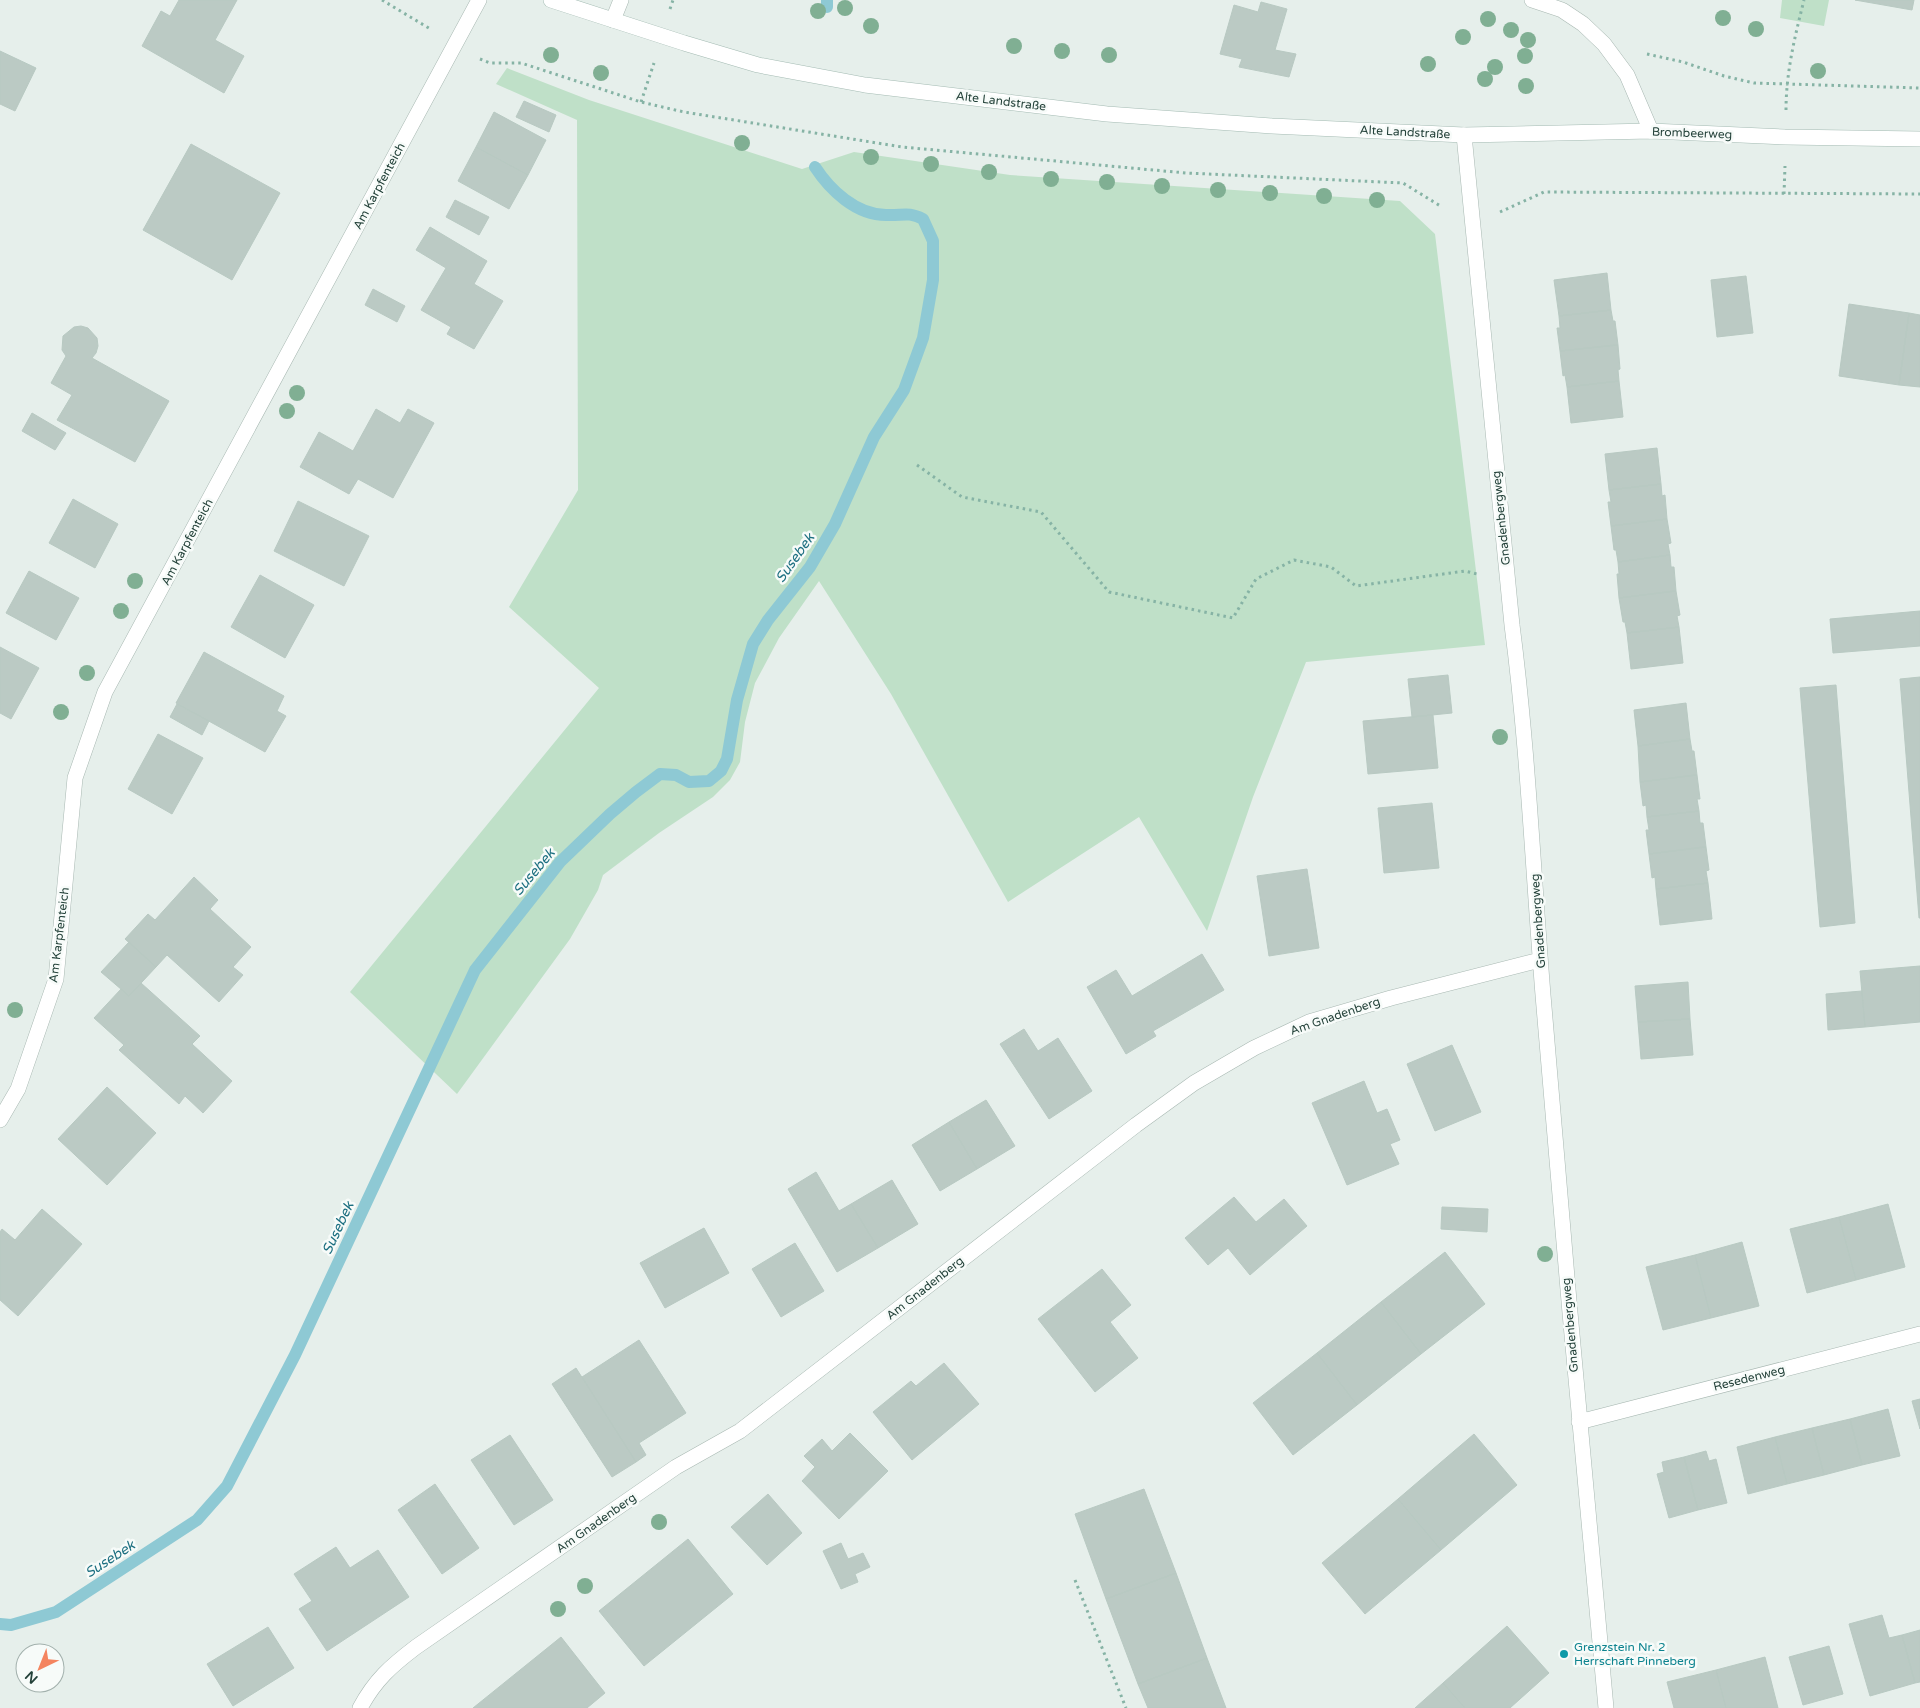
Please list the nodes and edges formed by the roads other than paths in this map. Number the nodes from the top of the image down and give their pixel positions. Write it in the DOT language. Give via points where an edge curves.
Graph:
graph roads {
  1 [pos="479,0"];
  2 [pos="550,0"];
  3 [pos="621,0"];
  4 [pos="1532,0"];
  5 [pos="613,20"];
  6 [pos="1651,131"];
  7 [pos="1464,135"];
  8 [pos="1920,139"];
  9 [pos="1540,960"];
  10 [pos="0,1120"];
  11 [pos="1920,1334"];
  12 [pos="1578,1422"];
  13 [pos="360,1708"];
  14 [pos="1606,1708"];
  1 -- 10 [label="street, Am Karpfenteich" via="105,692 75,778 56,978 18,1090"];
  2 -- 5 [label="street, Alte Landstraße"];
  3 -- 5 [label="street"];
  4 -- 6 [label="street" via="1562,10 1604,44 1627,75"];
  5 -- 7 [label="street, Alte Landstraße" via="758,65 865,85 1107,114"];
  6 -- 7 [label="street, Brombeerweg"];
  6 -- 8 [label="street, Brombeerweg"];
  7 -- 9 [label="street, Gnadenbergweg" via="1521,697"];
  9 -- 12 [label="street, Gnadenbergweg"];
  9 -- 13 [label="street, Am Gnadenberg" via="1309,1022 1254,1048 1194,1084 1136,1125 740,1430 676,1467 416,1647 388,1669 369,1690"];
  11 -- 12 [label="street, Resedenweg"];
  12 -- 14 [label="street, Gnadenbergweg"];
}
